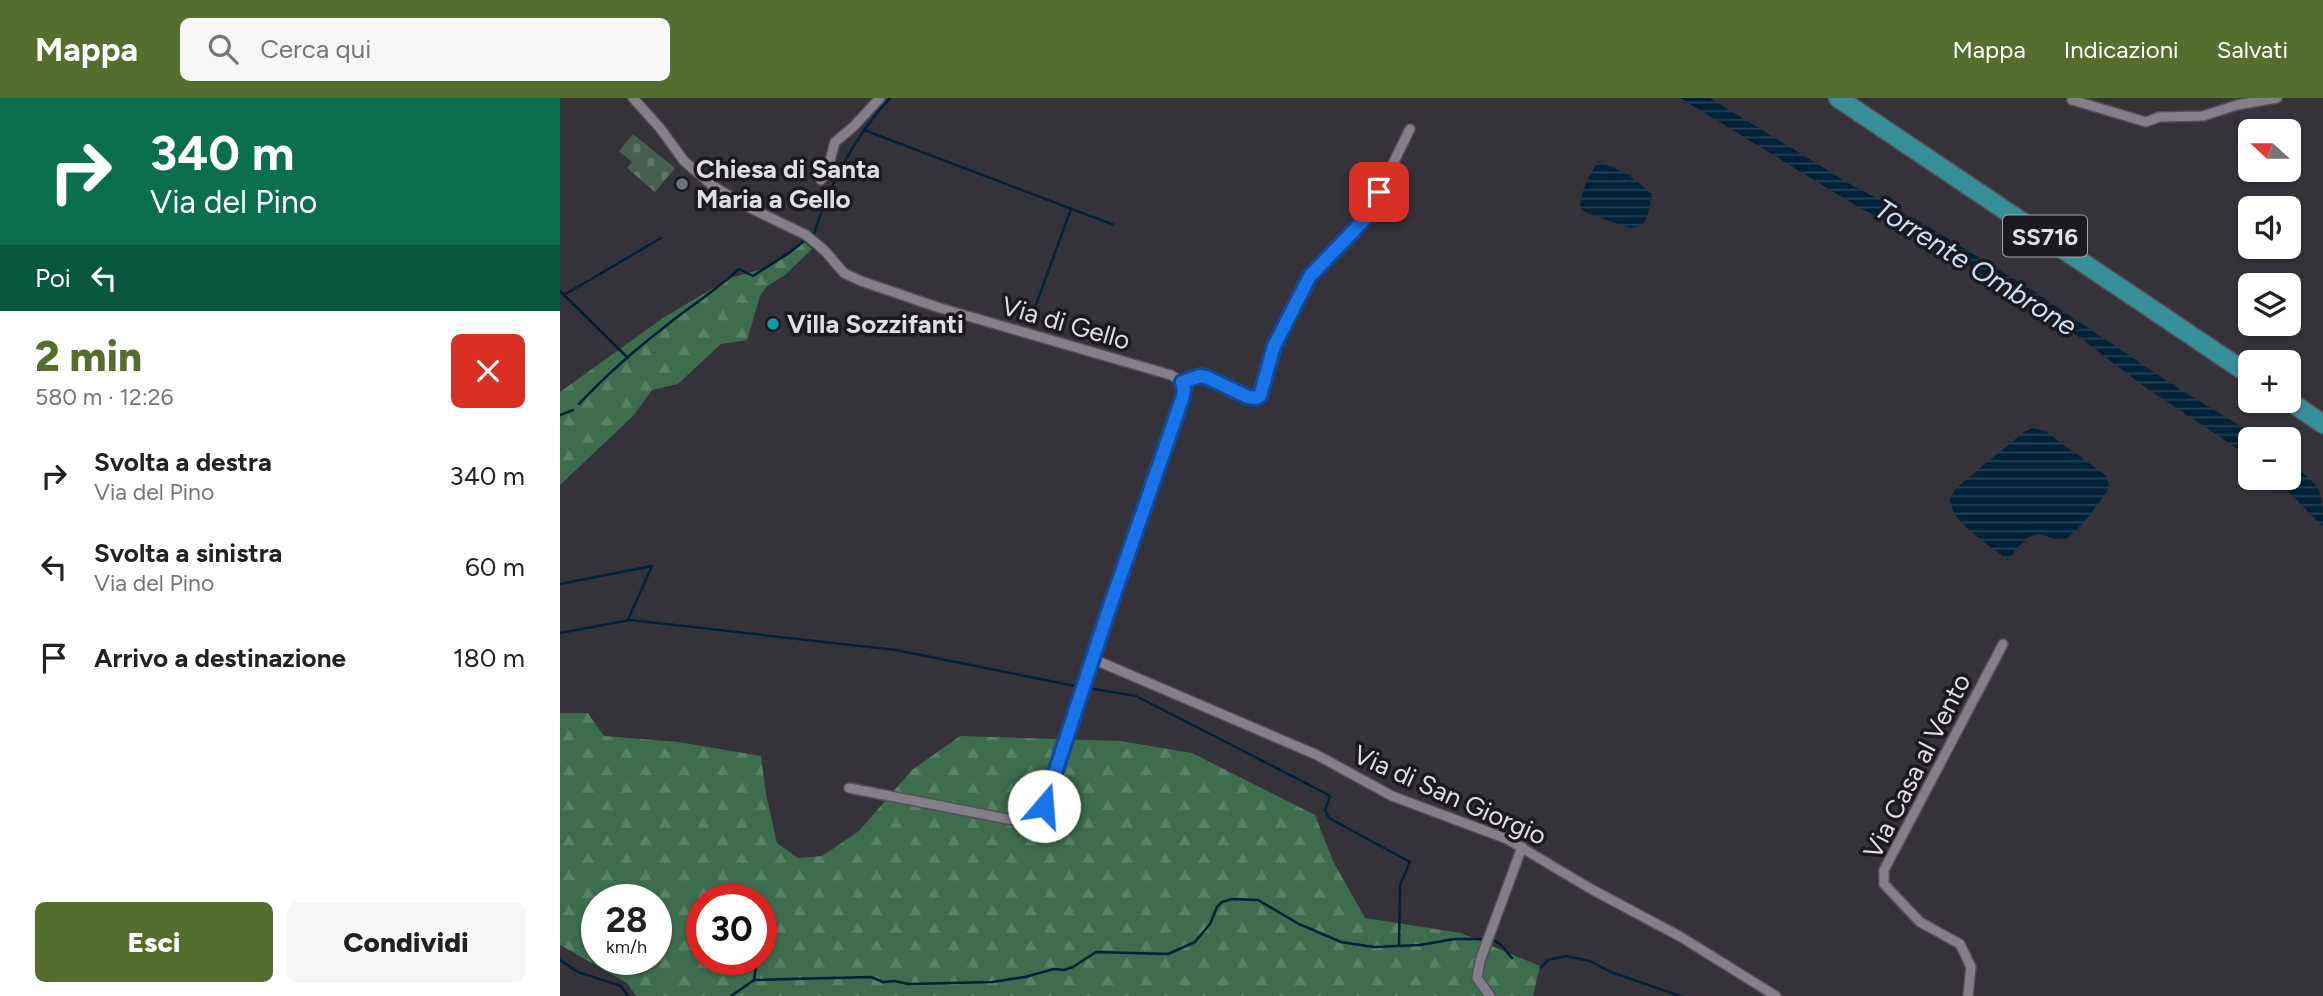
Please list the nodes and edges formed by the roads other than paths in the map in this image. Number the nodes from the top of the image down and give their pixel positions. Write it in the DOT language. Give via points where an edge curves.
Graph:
graph roads {
  1 [pos="633,98"];
  2 [pos="880,98"];
  3 [pos="1838,98"];
  4 [pos="1856,98"];
  5 [pos="2277,98"];
  6 [pos="2072,100"];
  7 [pos="1410,129"];
  8 [pos="821,180"];
  9 [pos="2238,356"];
  10 [pos="2238,367"];
  11 [pos="1182,382"];
  12 [pos="2301,398"];
  13 [pos="2301,409"];
  14 [pos="2323,413"];
  15 [pos="2323,424"];
  16 [pos="2003,644"];
  17 [pos="1093,659"];
  18 [pos="849,788"];
  19 [pos="1522,847"];
  20 [pos="1490,996"];
  21 [pos="1776,996"];
  22 [pos="1968,996"];
  1 -- 11 [label="street, Via di Gello" via="684,161 712,186 806,235 848,276"];
  2 -- 8 [label="street" via="835,142"];
  3 -- 10 [label="highway, SS716"];
  4 -- 9 [label="highway, SS716"];
  5 -- 6 [label="street" via="2203,116 2159,117 2146,122"];
  7 -- 11 [label="street" via="1367,216 1310,276 1274,346 1260,396 1248,397 1206,377"];
  11 -- 17 [label="street" via="1182,399"];
  12 -- 14 [label="highway"];
  13 -- 15 [label="highway"];
  16 -- 22 [label="street, Via Casa al Vento" via="1884,870 1884,884 1920,922 1960,944 1971,967"];
  17 -- 18 [label="street" via="1044,806 1035,817 1023,822"];
  17 -- 19 [label="street, Via di San Giorgio" via="1317,755 1381,791"];
  19 -- 20 [label="street" via="1479,961 1477,978"];
  19 -- 21 [label="street, Via di San Giorgio"];
}
